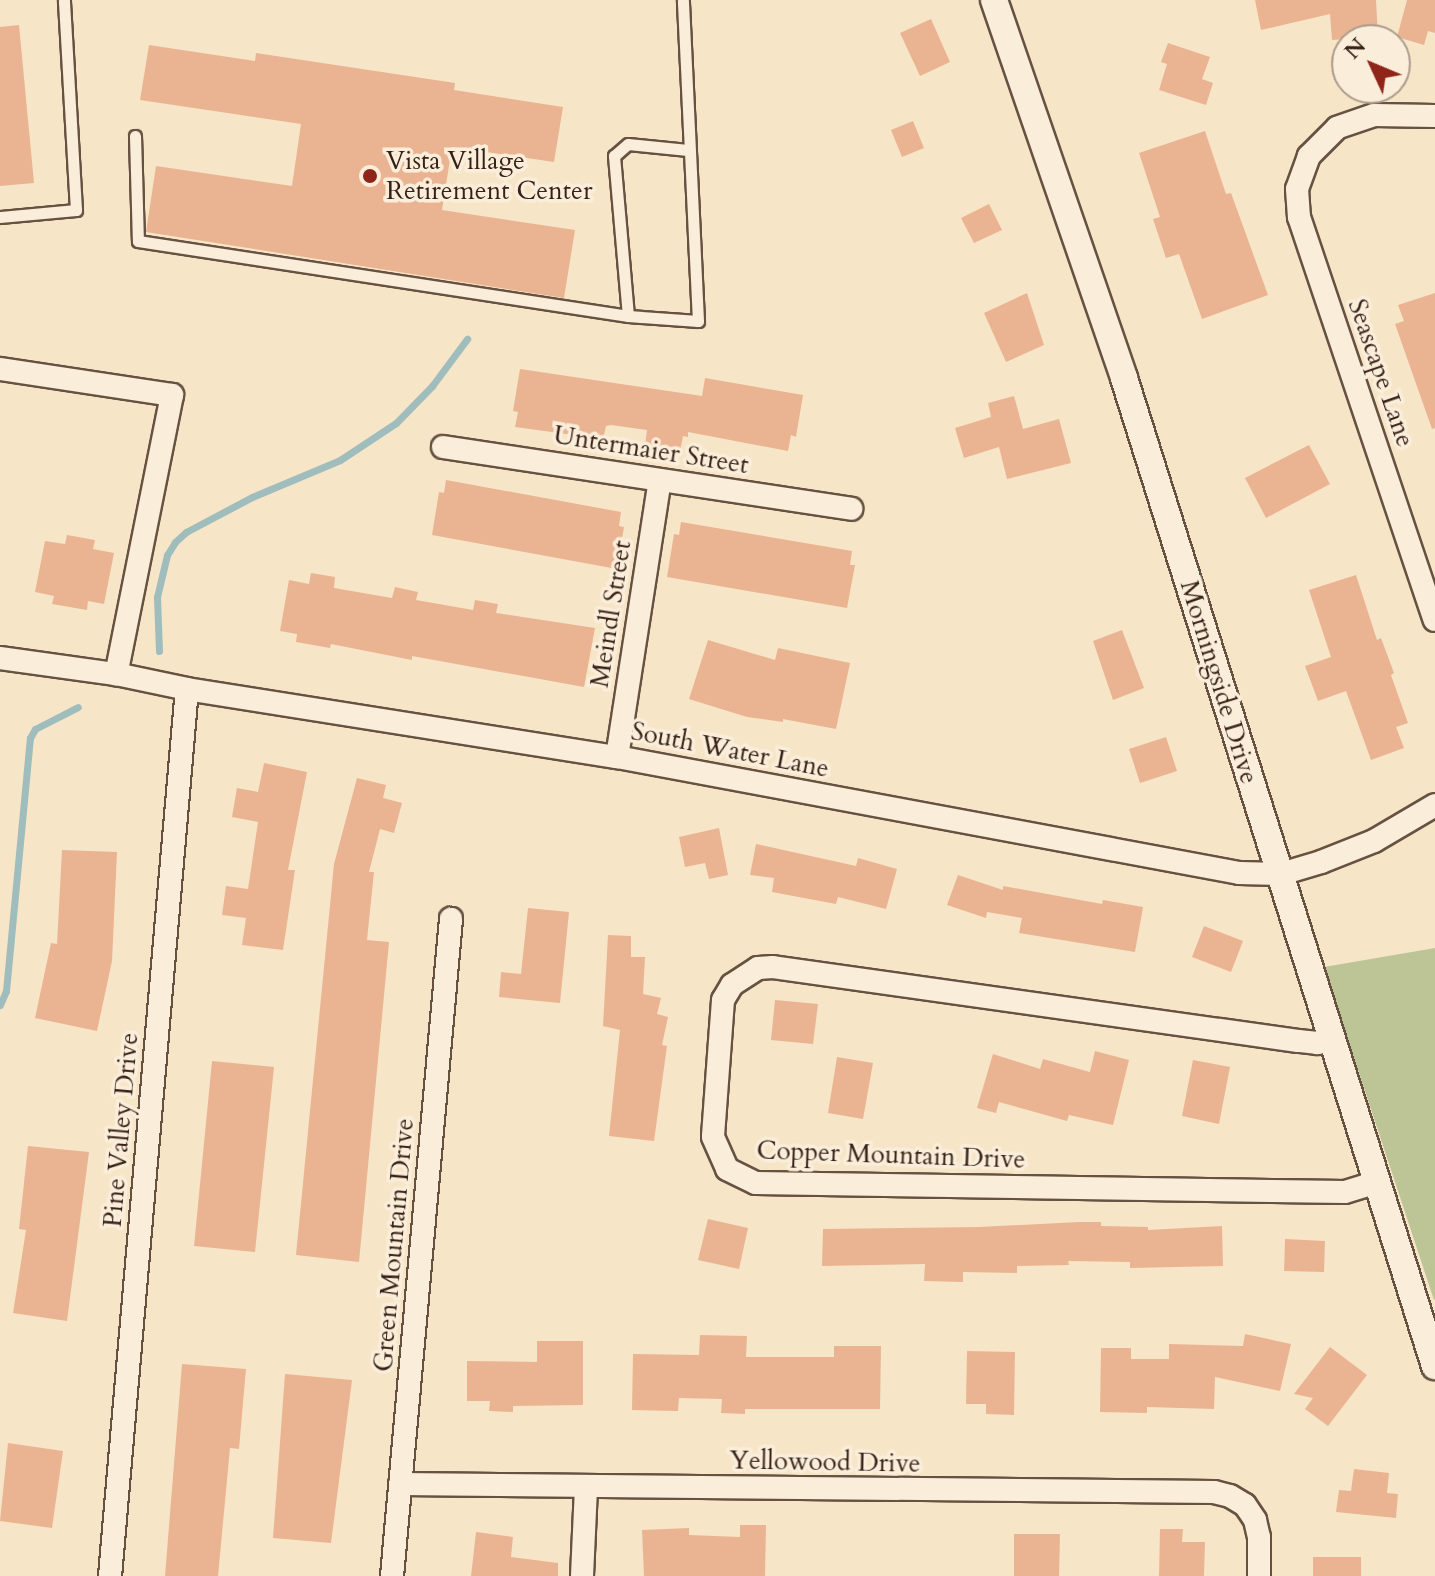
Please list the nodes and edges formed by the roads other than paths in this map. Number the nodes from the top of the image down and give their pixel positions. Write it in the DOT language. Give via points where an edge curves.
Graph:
graph roads {
  1 [pos="64,0"];
  2 [pos="683,0"];
  3 [pos="994,0"];
  4 [pos="1435,116"];
  5 [pos="135,136"];
  6 [pos="688,150"];
  7 [pos="0,217"];
  8 [pos="628,316"];
  9 [pos="0,369"];
  10 [pos="443,447"];
  11 [pos="660,480"];
  12 [pos="851,509"];
  13 [pos="1435,620"];
  14 [pos="0,658"];
  15 [pos="116,674"];
  16 [pos="187,689"];
  17 [pos="617,757"];
  18 [pos="1435,805"];
  19 [pos="1281,874"];
  20 [pos="451,919"];
  21 [pos="1333,1039"];
  22 [pos="1378,1182"];
  23 [pos="1431,1335"];
  24 [pos="1435,1366"];
  25 [pos="400,1484"];
  26 [pos="586,1487"];
  27 [pos="110,1576"];
  28 [pos="392,1576"];
  29 [pos="582,1576"];
  30 [pos="1259,1576"];
  1 -- 7 [label="lane" via="76,210"];
  2 -- 6 [label="lane"];
  3 -- 19 [label="street, Morningside Drive" via="1124,378"];
  4 -- 13 [label="street, Seascape Lane" via="1389,114 1337,128 1317,146 1299,177 1299,217"];
  5 -- 8 [label="lane" via="138,241"];
  6 -- 8 [label="lane" via="628,144 614,156"];
  6 -- 8 [label="lane" via="698,321"];
  9 -- 15 [label="street" via="172,395"];
  10 -- 11 [label="street, Untermaier Street"];
  11 -- 12 [label="street, Untermaier Street"];
  11 -- 17 [label="street, Meindl Street"];
  14 -- 15 [label="street, South Water Lane"];
  15 -- 16 [label="street, South Water Lane"];
  16 -- 17 [label="street, South Water Lane"];
  16 -- 27 [label="street, Pine Valley Drive"];
  17 -- 19 [label="street, South Water Lane" via="1239,873"];
  18 -- 19 [label="street, South Water Lane" via="1374,841"];
  19 -- 21 [label="street, Morningside Drive"];
  20 -- 25 [label="street, Green Mountain Drive"];
  21 -- 22 [label="street, Morningside Drive"];
  21 -- 22 [label="street, Copper Mountain Drive" via="1298,1041 758,968 732,985 723,1000 713,1137 727,1169 756,1183 1345,1192"];
  22 -- 23 [label="street, Morningside Drive"];
  23 -- 24 [label="street, Morningside Drive"];
  25 -- 26 [label="street, Yellowood Drive"];
  25 -- 28 [label="street, Green Mountain Drive"];
  26 -- 29 [label="street"];
  26 -- 30 [label="street, Yellowood Drive" via="1214,1492 1245,1505 1255,1520"];
}
